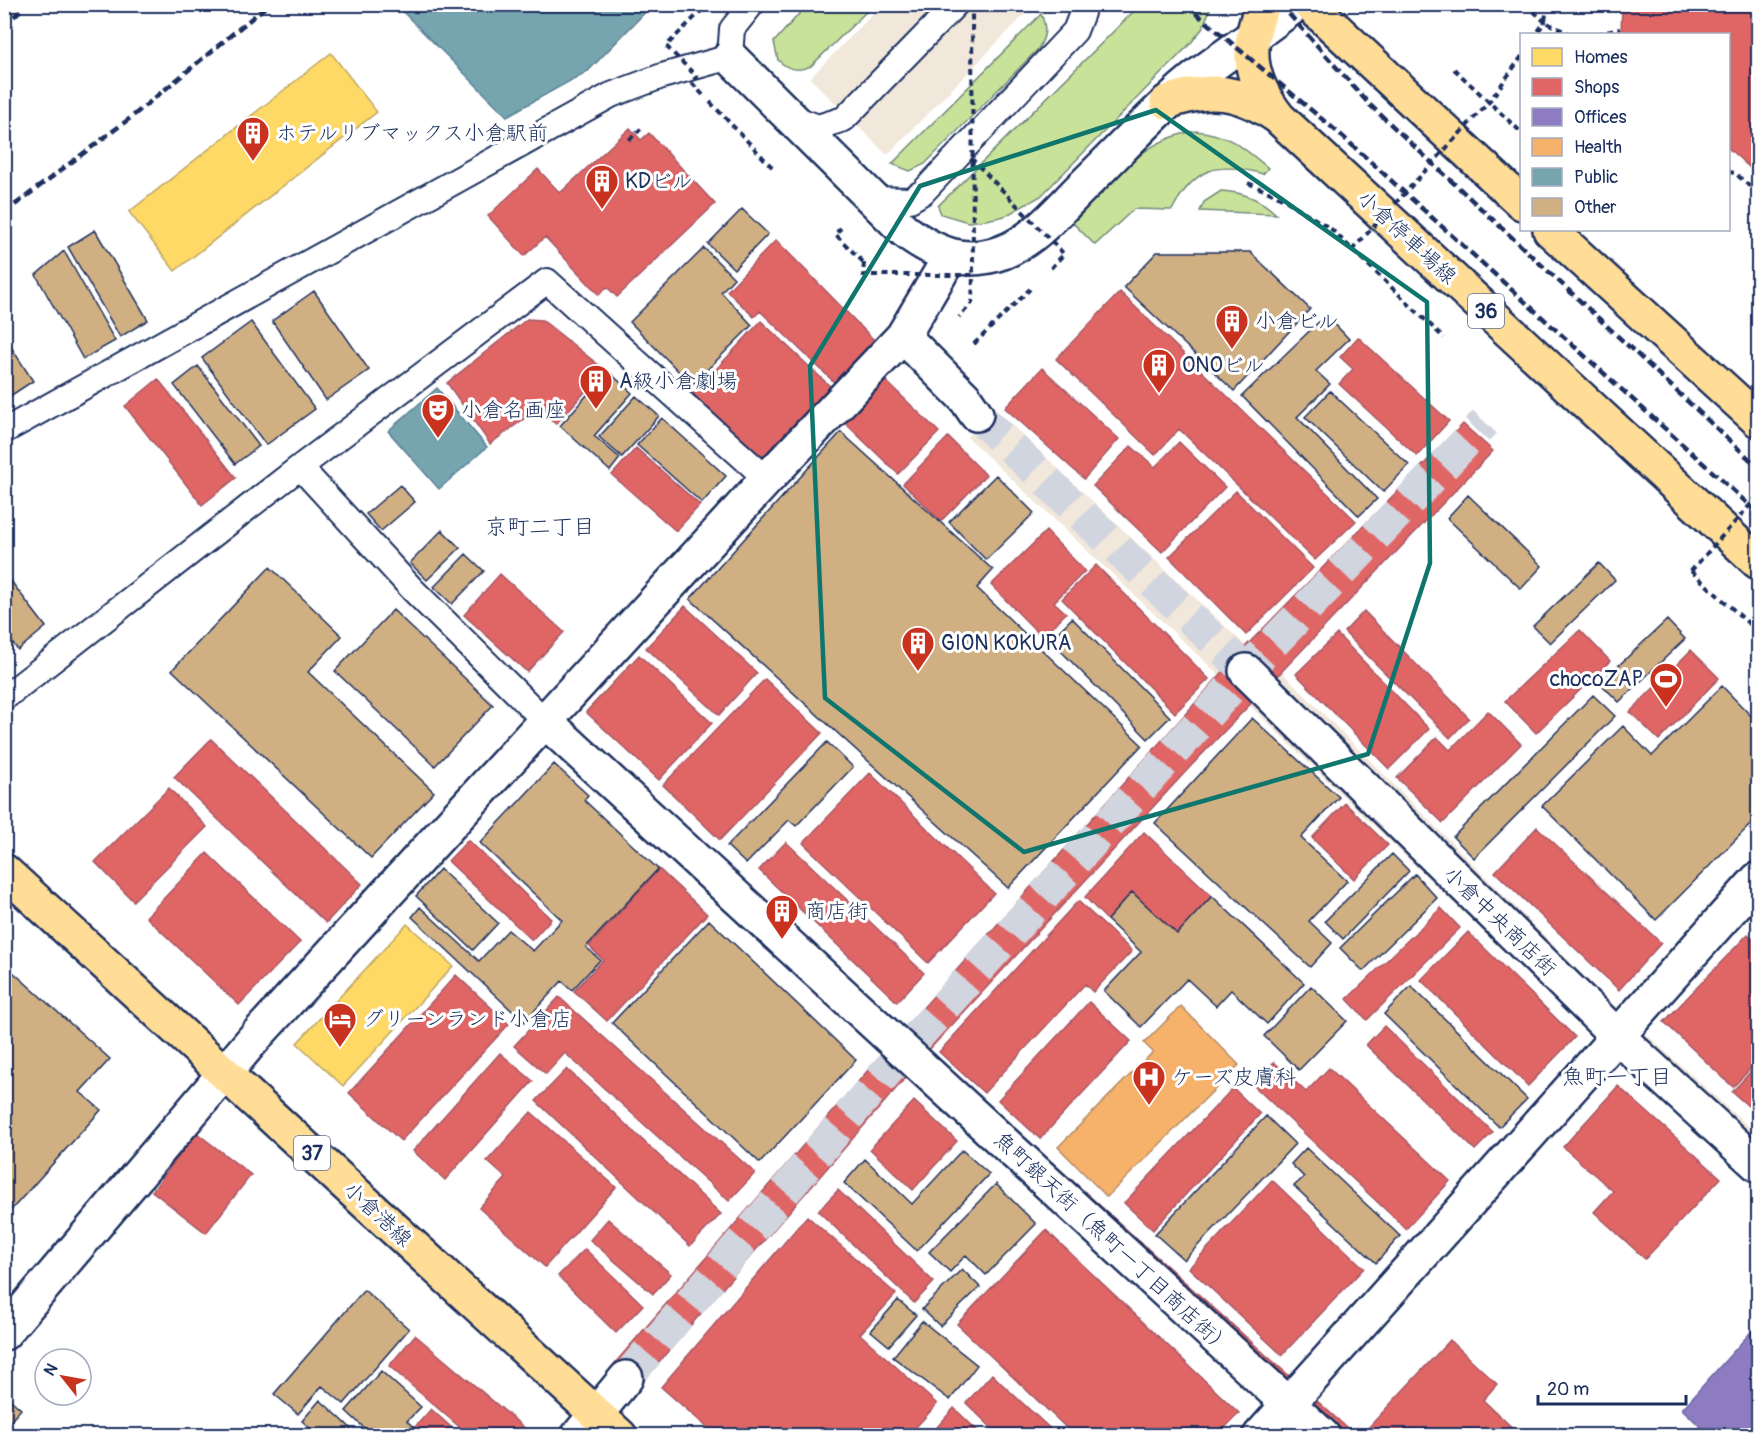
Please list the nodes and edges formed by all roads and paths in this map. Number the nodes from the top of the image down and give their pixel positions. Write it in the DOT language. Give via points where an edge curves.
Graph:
graph roads {
  1 [pos="708,4"];
  2 [pos="752,4"];
  3 [pos="956,4"];
  4 [pos="972,4"];
  5 [pos="1082,4"];
  6 [pos="1251,4"];
  7 [pos="1263,4"];
  8 [pos="1297,4"];
  9 [pos="1309,4"];
  10 [pos="1526,4"];
  11 [pos="1547,4"];
  12 [pos="1545,22"];
  13 [pos="1620,29"];
  14 [pos="1537,33"];
  15 [pos="1568,33"];
  16 [pos="1602,33"];
  17 [pos="1252,37"];
  18 [pos="730,57"];
  19 [pos="1520,57"];
  20 [pos="1454,69"];
  21 [pos="1167,102"];
  22 [pos="1489,102"];
  23 [pos="790,117"];
  24 [pos="1279,118"];
  25 [pos="1520,132"];
  26 [pos="970,157"];
  27 [pos="773,168"];
  28 [pos="1730,173"];
  29 [pos="1248,183"];
  30 [pos="1758,194"];
  31 [pos="874,199"];
  32 [pos="1520,202"];
  33 [pos="1551,231"];
  34 [pos="1352,250"];
  35 [pos="864,263"];
  36 [pos="961,266"];
  37 [pos="1039,279"];
  38 [pos="1031,288"];
  39 [pos="959,317"];
  40 [pos="903,336"];
  41 [pos="1444,338"];
  42 [pos="974,344"];
  43 [pos="976,414"];
  44 [pos="1758,420"];
  45 [pos="4,431"];
  46 [pos="300,467"];
  47 [pos="767,479"];
  48 [pos="1758,496"];
  49 [pos="1758,562"];
  50 [pos="1758,632"];
  51 [pos="1246,671"];
  52 [pos="4,698"];
  53 [pos="546,721"];
  54 [pos="4,871"];
  55 [pos="1758,879"];
  56 [pos="1617,1036"];
  57 [pos="225,1072"];
  58 [pos="1758,1165"];
  59 [pos="4,1333"];
  60 [pos="627,1378"];
  61 [pos="1287,1403"];
  62 [pos="587,1424"];
  63 [pos="620,1436"];
  64 [pos="1260,1436"];
  65 [pos="1323,1436"];
  1 -- 27 [label="path, bridge" via="666,46 697,77 691,82"];
  2 -- 18 [label="lane" via="732,29"];
  3 -- 23 [label="lane" via="844,119 818,127"];
  4 -- 26 [label="path, bridge"];
  5 -- 31 [label="lane" via="1079,22 1069,38 923,192 910,200"];
  6 -- 17 [label="lane"];
  7 -- 17 [label="main road, 小倉停車場線 / 36"];
  8 -- 17 [label="street"];
  9 -- 32 [label="main road"];
  10 -- 12 [label="path"];
  11 -- 12 [label="path"];
  12 -- 14 [label="path"];
  12 -- 15 [label="path"];
  13 -- 16 [label="path"];
  17 -- 21 [label="street"];
  17 -- 24 [label="main road, 小倉停車場線 / 36" via="1257,84"];
  18 -- 23 [label="street"];
  18 -- 45 [label="lane" via="611,95"];
  19 -- 22 [label="path, bridge"];
  20 -- 22 [label="path"];
  21 -- 24 [label="main road" via="1205,91 1230,94 1255,101"];
  21 -- 36 [label="street" via="1046,224 1021,244"];
  22 -- 25 [label="path"];
  22 -- 34 [label="path, bridge"];
  23 -- 31 [label="street"];
  24 -- 49 [label="main road, 小倉停車場線 / 36"];
  26 -- 36 [label="path, bridge"];
  26 -- 37 [label="path, bridge" via="1064,254"];
  28 -- 30 [label="path"];
  29 -- 34 [label="path" via="1282,198 1331,229"];
  31 -- 36 [label="street" via="912,236"];
  33 -- 44 [label="main road"];
  34 -- 41 [label="path"];
  35 -- 36 [label="path, bridge" via="863,275"];
  36 -- 39 [label="path, bridge" via="972,303"];
  36 -- 40 [label="street"];
  38 -- 42 [label="path"];
  40 -- 43 [label="street"];
  40 -- 47 [label="street"];
  46 -- 47 [label="lane" via="547,281"];
  46 -- 52 [label="lane"];
  46 -- 53 [label="lane" via="413,590"];
  47 -- 53 [label="street"];
  48 -- 50 [label="path, bridge" via="1691,571"];
  51 -- 56 [label="street, 小倉中央商店街"];
  53 -- 57 [label="street"];
  53 -- 61 [label="street, 魚町銀天街（魚町一丁目商店街）"];
  54 -- 57 [label="main road, 小倉港線 / 37"];
  55 -- 56 [label="street"];
  56 -- 58 [label="street, 小倉中央商店街"];
  56 -- 61 [label="street"];
  57 -- 59 [label="street"];
  57 -- 62 [label="main road, 小倉港線 / 37"];
  60 -- 62 [label="street"];
  61 -- 64 [label="street"];
  61 -- 65 [label="street, 魚町銀天街（魚町一丁目商店街）"];
  62 -- 63 [label="main road, 小倉港線 / 37"];
}
